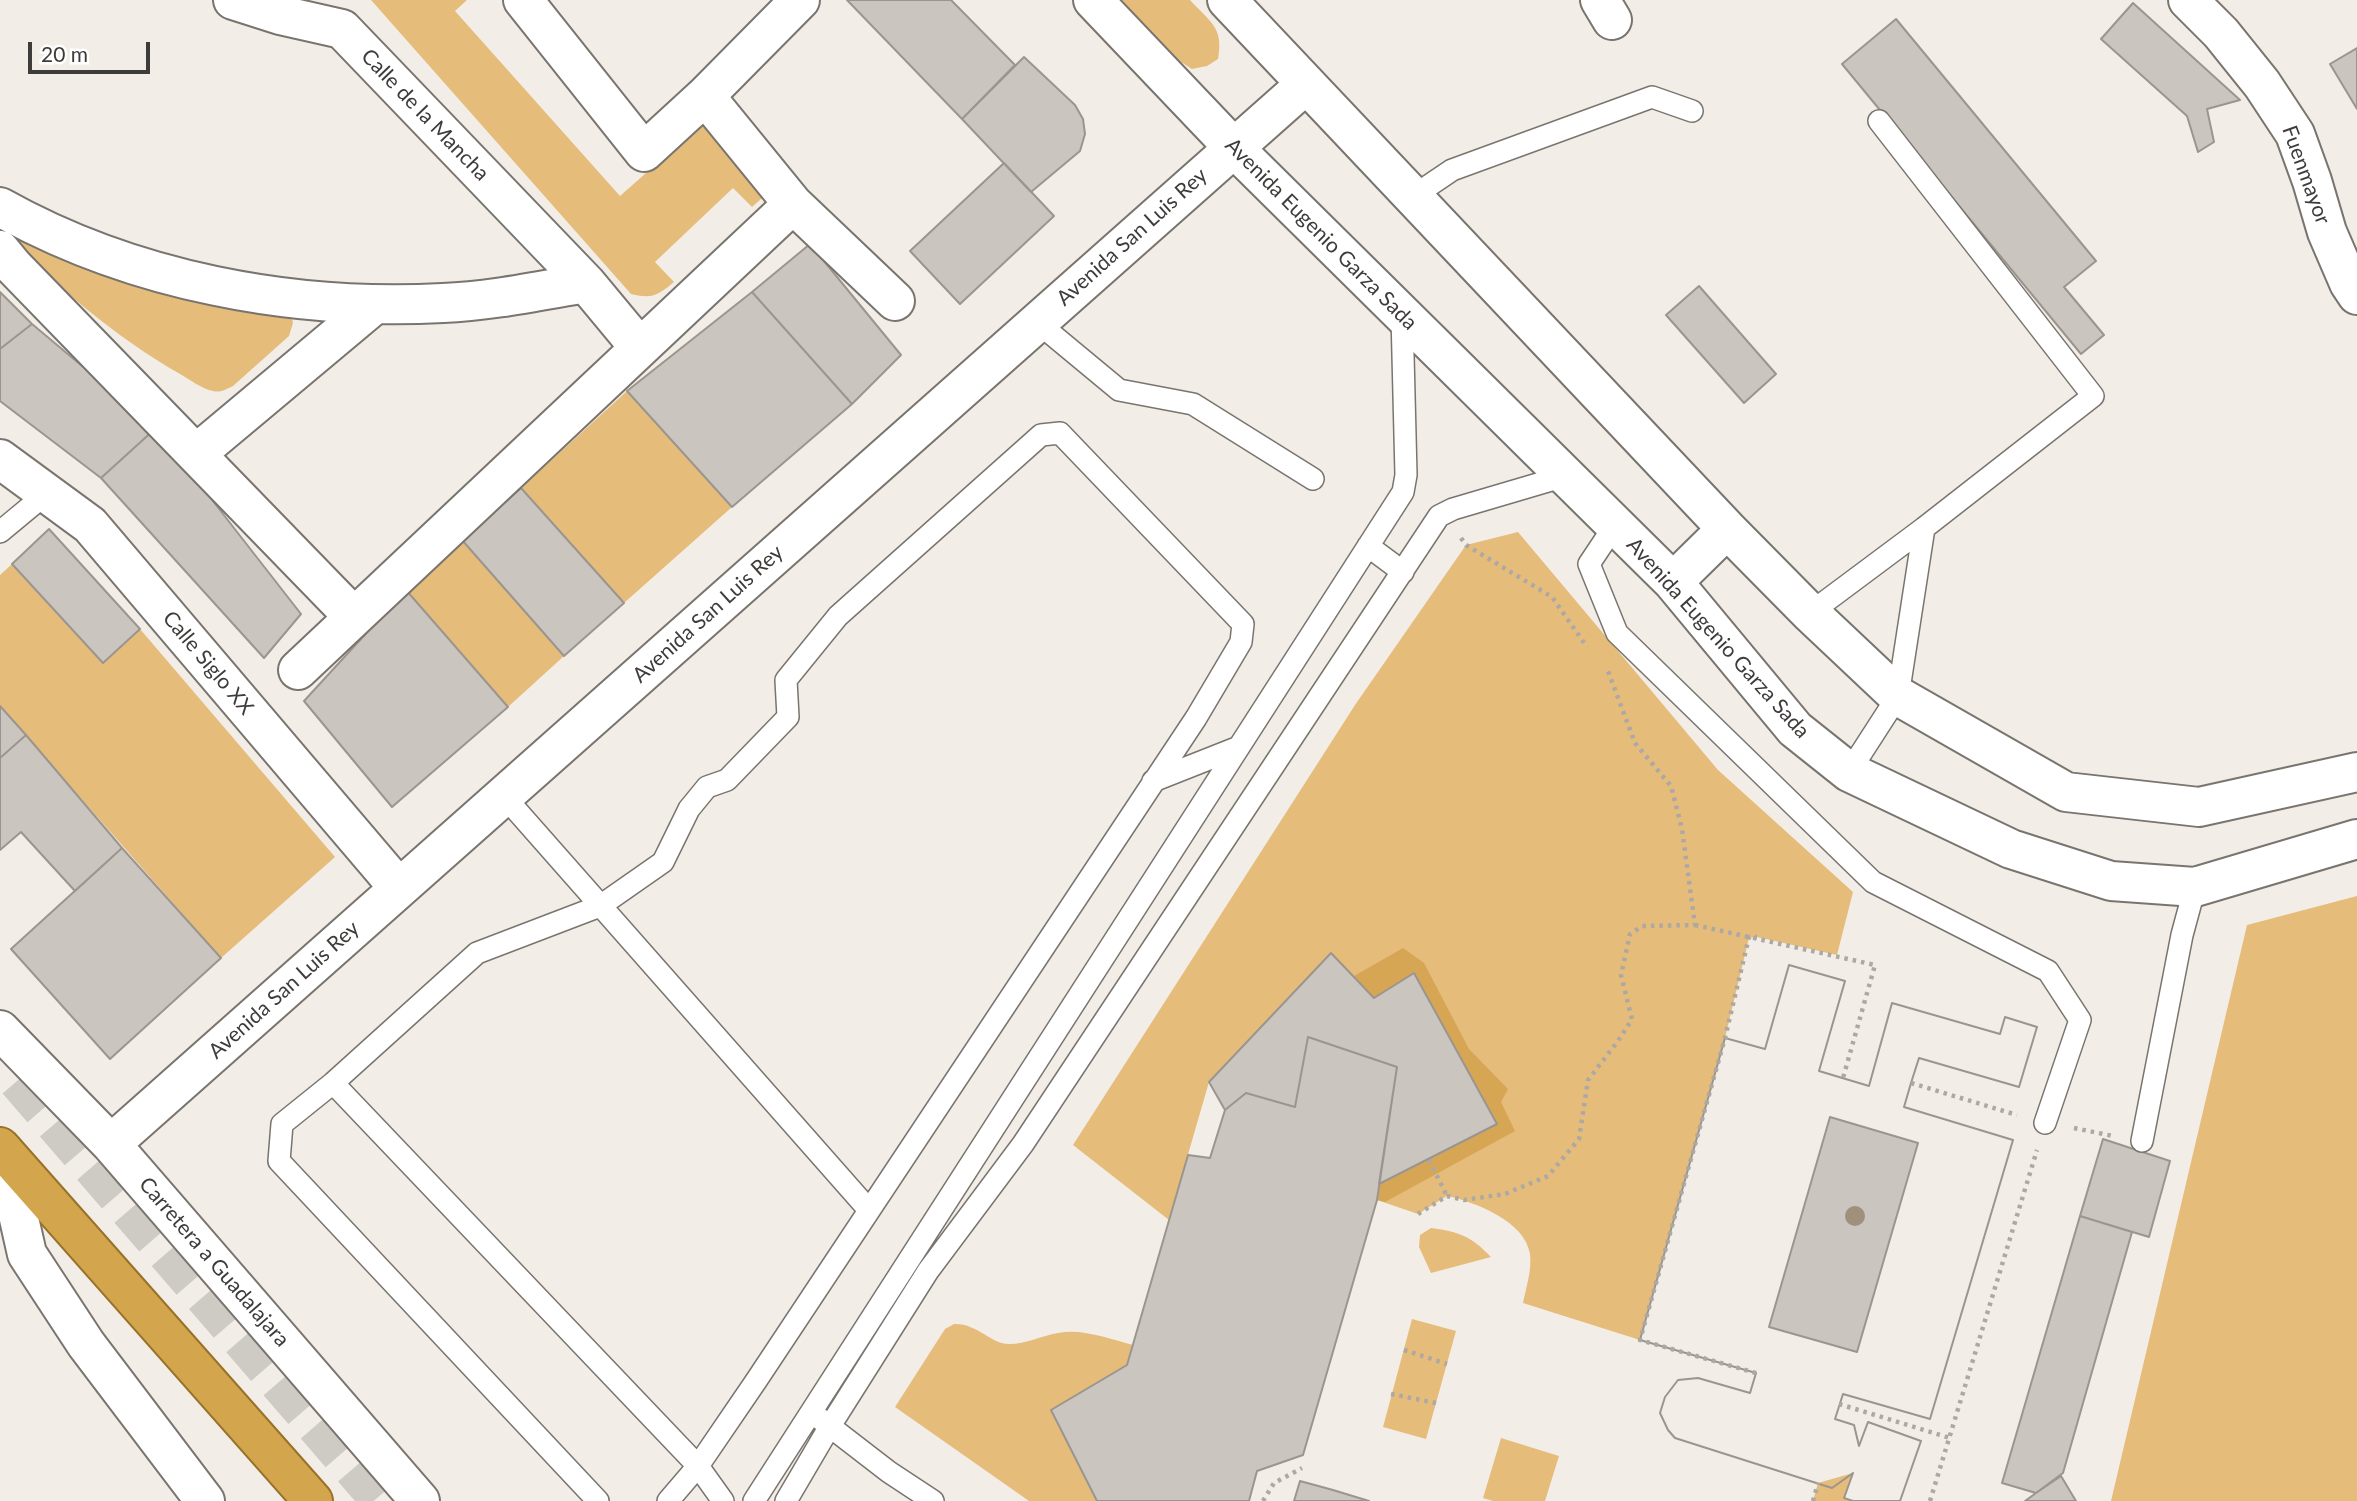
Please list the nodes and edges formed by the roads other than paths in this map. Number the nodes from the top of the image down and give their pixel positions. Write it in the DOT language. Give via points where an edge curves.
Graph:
graph roads {
  1 [pos="233,0"];
  2 [pos="523,0"];
  3 [pos="800,0"];
  4 [pos="1093,0"];
  5 [pos="1227,0"];
  6 [pos="2188,0"];
  7 [pos="1305,85"];
  8 [pos="705,96"];
  9 [pos="1692,111"];
  10 [pos="1880,121"];
  11 [pos="1233,147"];
  12 [pos="1412,197"];
  13 [pos="793,204"];
  14 [pos="0,207"];
  15 [pos="0,250"];
  16 [pos="586,283"];
  17 [pos="2357,295"];
  18 [pos="895,301"];
  19 [pos="374,305"];
  20 [pos="1402,314"];
  21 [pos="1037,322"];
  22 [pos="640,348"];
  23 [pos="196,454"];
  24 [pos="0,459"];
  25 [pos="1565,477"];
  26 [pos="1313,479"];
  27 [pos="47,493"];
  28 [pos="1615,525"];
  29 [pos="1727,528"];
  30 [pos="1924,528"];
  31 [pos="0,532"];
  32 [pos="1368,546"];
  33 [pos="1403,572"];
  34 [pos="1673,582"];
  35 [pos="1810,613"];
  36 [pos="354,617"];
  37 [pos="299,670"];
  38 [pos="1898,696"];
  39 [pos="1239,747"];
  40 [pos="1849,772"];
  41 [pos="2357,772"];
  42 [pos="1153,781"];
  43 [pos="503,795"];
  44 [pos="2357,839"];
  45 [pos="398,887"];
  46 [pos="2194,887"];
  47 [pos="600,906"];
  48 [pos="0,1030"];
  49 [pos="333,1083"];
  50 [pos="2045,1123"];
  51 [pos="2143,1141"];
  52 [pos="111,1144"];
  53 [pos="2,1150"];
  54 [pos="869,1210"];
  55 [pos="812,1412"];
  56 [pos="830,1426"];
  57 [pos="698,1466"];
  58 [pos="205,1501"];
  59 [pos="313,1501"];
  60 [pos="420,1501"];
  61 [pos="598,1501"];
  62 [pos="668,1501"];
  63 [pos="723,1501"];
  64 [pos="754,1501"];
  65 [pos="786,1501"];
  66 [pos="933,1501"];
  1 -- 16 [label="street, Calle de la Mancha" via="342,29"];
  2 -- 8 [label="street" via="644,152"];
  3 -- 8 [label="street"];
  4 -- 11 [label="street, Avenida Eugenio Garza Sada"];
  5 -- 7 [label="street"];
  6 -- 17 [label="street, Fuenmayor" via="2262,84 2295,134 2327,232"];
  7 -- 11 [label="street, Avenida San Luis Rey"];
  7 -- 12 [label="street"];
  8 -- 13 [label="street"];
  9 -- 12 [label="lane" via="1652,97 1452,170"];
  10 -- 30 [label="lane" via="2093,396"];
  11 -- 20 [label="street, Avenida Eugenio Garza Sada"];
  11 -- 21 [label="street, Avenida San Luis Rey"];
  12 -- 29 [label="street"];
  13 -- 18 [label="street"];
  13 -- 22 [label="street"];
  14 -- 19 [label="street" via="103,254 191,280 282,298"];
  15 -- 23 [label="street"];
  16 -- 19 [label="street" via="504,297"];
  16 -- 22 [label="street, Calle de la Mancha"];
  19 -- 23 [label="street"];
  20 -- 25 [label="street, Avenida Eugenio Garza Sada"];
  20 -- 32 [label="lane" via="1406,475 1403,492"];
  21 -- 26 [label="lane" via="1119,390 1193,404"];
  21 -- 43 [label="street, Avenida San Luis Rey"];
  22 -- 36 [label="street"];
  23 -- 36 [label="street"];
  24 -- 27 [label="street, Calle Siglo XX"];
  25 -- 28 [label="street, Avenida Eugenio Garza Sada"];
  25 -- 33 [label="lane" via="1439,516"];
  27 -- 31 [label="lane"];
  27 -- 45 [label="street, Calle Siglo XX" via="90,525"];
  28 -- 34 [label="street, Avenida Eugenio Garza Sada"];
  28 -- 50 [label="lane" via="1589,564 1618,633 1873,882 2048,971 2080,1020"];
  29 -- 34 [label="street"];
  29 -- 35 [label="street"];
  30 -- 35 [label="lane"];
  30 -- 38 [label="lane"];
  32 -- 33 [label="lane"];
  32 -- 39 [label="lane"];
  33 -- 56 [label="lane" via="1023,1144 928,1271"];
  34 -- 40 [label="street, Avenida Eugenio Garza Sada" via="1796,729"];
  35 -- 38 [label="street"];
  36 -- 37 [label="street"];
  38 -- 40 [label="lane"];
  38 -- 41 [label="street" via="2066,792 2199,807"];
  39 -- 42 [label="lane"];
  39 -- 55 [label="lane"];
  40 -- 46 [label="street, Avenida Eugenio Garza Sada" via="2011,849 2111,881"];
  42 -- 47 [label="lane" via="1241,642 1243,624 1060,433 1041,435 838,616 786,680 788,718 727,780 707,787 689,809 663,862"];
  42 -- 54 [label="lane"];
  43 -- 45 [label="street, Avenida San Luis Rey"];
  43 -- 47 [label="lane"];
  44 -- 46 [label="street, Avenida Eugenio Garza Sada"];
  45 -- 52 [label="street, Avenida San Luis Rey"];
  46 -- 51 [label="lane"];
  47 -- 49 [label="lane" via="477,953"];
  47 -- 54 [label="lane"];
  48 -- 52 [label="street, Carretera a Guadalajara"];
  49 -- 57 [label="lane"];
  49 -- 61 [label="lane" via="282,1124 279,1161"];
  52 -- 60 [label="street, Carretera a Guadalajara"];
  53 -- 58 [label="street" via="27,1254 86,1344"];
  53 -- 59 [label="highway"];
  54 -- 57 [label="lane"];
  55 -- 56 [label="lane"];
  55 -- 64 [label="lane"];
  56 -- 65 [label="lane"];
  56 -- 66 [label="lane"];
  57 -- 62 [label="lane"];
  57 -- 63 [label="lane"];
}
